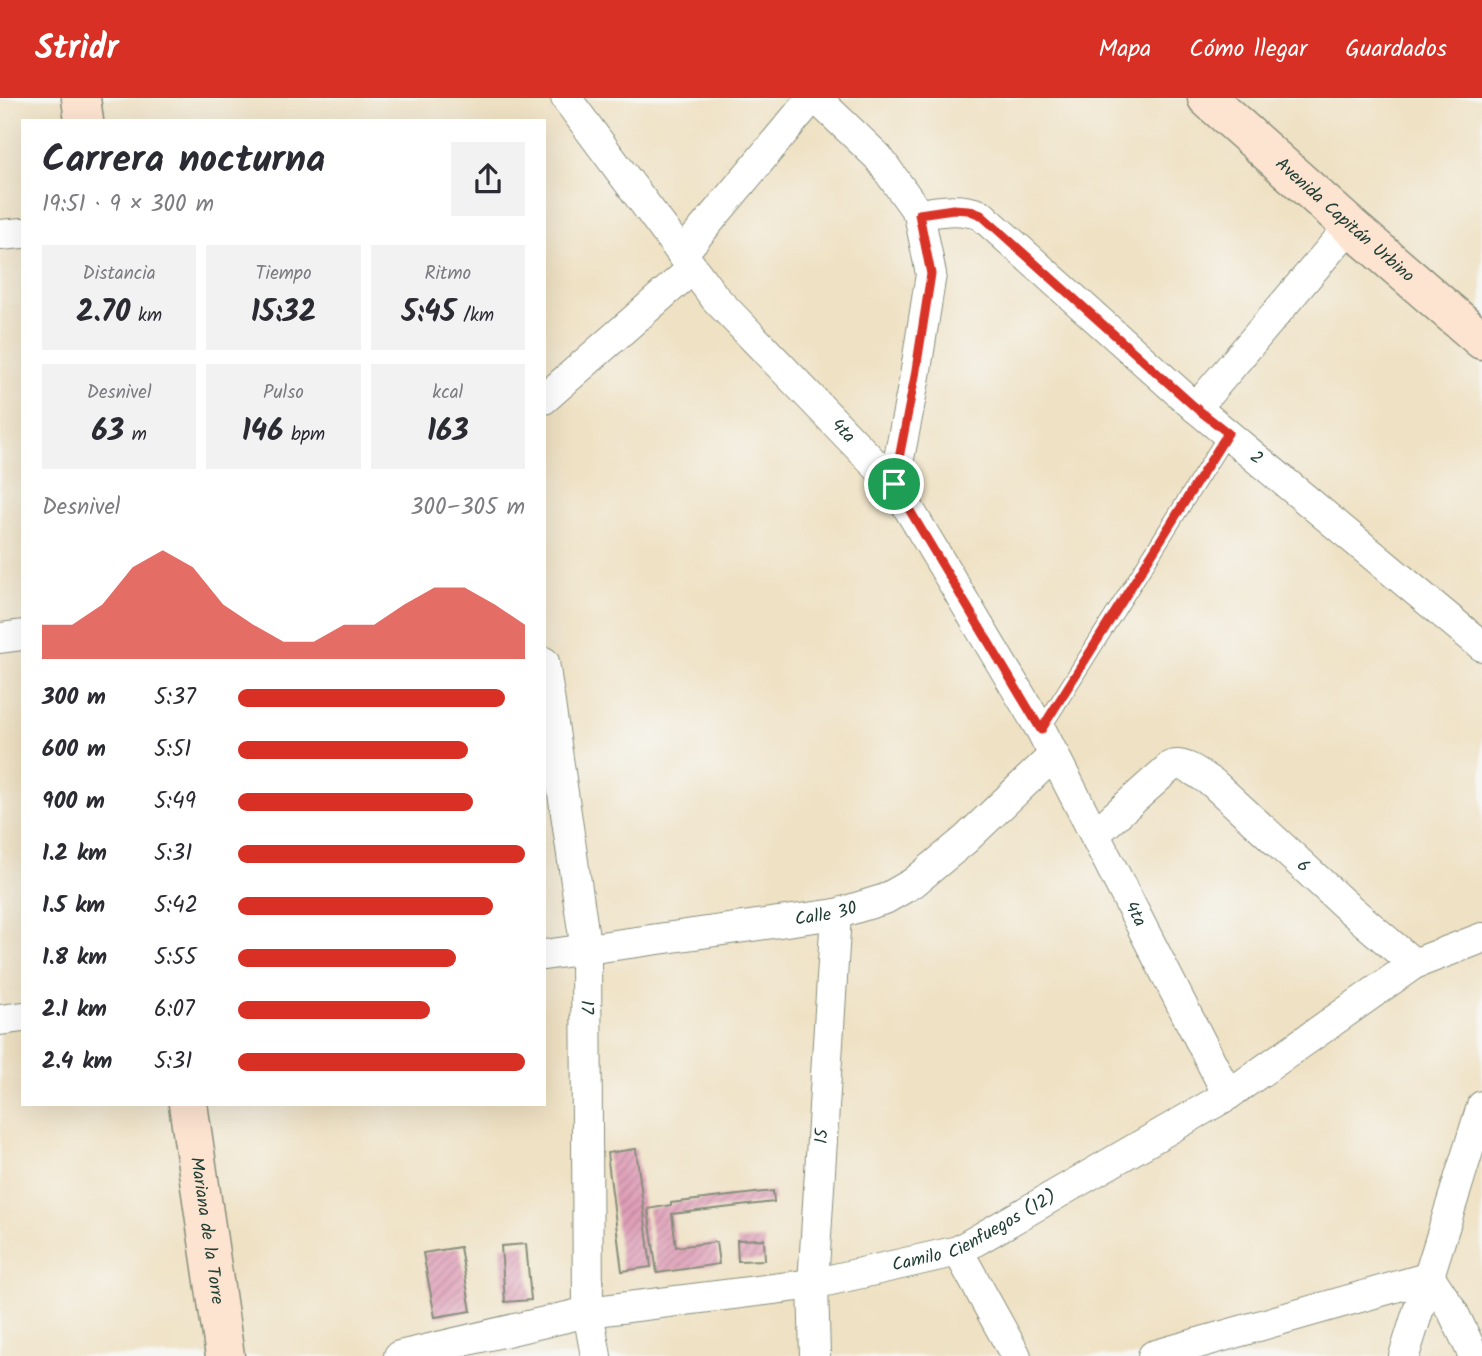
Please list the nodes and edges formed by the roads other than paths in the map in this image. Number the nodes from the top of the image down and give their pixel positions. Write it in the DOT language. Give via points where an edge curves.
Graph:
graph roads {
  1 [pos="81,98"];
  2 [pos="566,98"];
  3 [pos="814,98"];
  4 [pos="1207,98"];
  5 [pos="84,119"];
  6 [pos="919,214"];
  7 [pos="1350,226"];
  8 [pos="21,233"];
  9 [pos="0,235"];
  10 [pos="687,261"];
  11 [pos="1478,326"];
  12 [pos="546,397"];
  13 [pos="1196,408"];
  14 [pos="1228,433"];
  15 [pos="894,484"];
  16 [pos="21,635"];
  17 [pos="0,638"];
  18 [pos="1482,646"];
  19 [pos="546,676"];
  20 [pos="1048,742"];
  21 [pos="1096,833"];
  22 [pos="836,914"];
  23 [pos="1482,938"];
  24 [pos="586,951"];
  25 [pos="546,956"];
  26 [pos="1414,964"];
  27 [pos="21,1017"];
  28 [pos="0,1020"];
  29 [pos="1228,1095"];
  30 [pos="188,1106"];
  31 [pos="1482,1106"];
  32 [pos="958,1251"];
  33 [pos="1430,1277"];
  34 [pos="813,1284"];
  35 [pos="588,1312"];
  36 [pos="409,1355"];
  37 [pos="225,1356"];
  38 [pos="596,1356"];
  39 [pos="815,1356"];
  40 [pos="1016,1356"];
  41 [pos="1153,1356"];
  42 [pos="1405,1356"];
  43 [pos="1474,1356"];
  1 -- 5 [label="main road"];
  2 -- 10 [label="street, 4ta"];
  3 -- 6 [label="street" via="878,157"];
  3 -- 10 [label="street"];
  4 -- 7 [label="main road, Avenida Capitán Urbino"];
  6 -- 13 [label="street, 2" via="953,209 981,215"];
  6 -- 15 [label="street" via="931,274"];
  7 -- 11 [label="main road, Avenida Capitán Urbino"];
  7 -- 13 [label="street"];
  8 -- 9 [label="street"];
  10 -- 12 [label="street"];
  10 -- 15 [label="street, 4ta" via="715,298"];
  13 -- 14 [label="street, 2"];
  14 -- 18 [label="street, 2"];
  14 -- 20 [label="lane"];
  15 -- 20 [label="street, 4ta"];
  16 -- 17 [label="street"];
  19 -- 24 [label="street, 17"];
  20 -- 21 [label="street, 4ta"];
  20 -- 22 [label="street, Calle 30" via="965,840 913,884 885,899"];
  21 -- 26 [label="street, 6" via="1171,766 1191,769 1213,783"];
  21 -- 29 [label="street, 4ta"];
  22 -- 24 [label="street, Calle 30"];
  22 -- 34 [label="street, 15"];
  23 -- 26 [label="street, Camilo Cienfuegos (12)"];
  24 -- 25 [label="street, Calle 30"];
  24 -- 35 [label="street, 17"];
  26 -- 29 [label="street, Camilo Cienfuegos (12)"];
  27 -- 28 [label="street"];
  29 -- 32 [label="street, Camilo Cienfuegos (12)"];
  30 -- 37 [label="main road, Mariana de la Torre"];
  31 -- 33 [label="street"];
  32 -- 34 [label="street, Camilo Cienfuegos (12)"];
  32 -- 40 [label="street"];
  33 -- 41 [label="street"];
  33 -- 42 [label="street"];
  33 -- 43 [label="street"];
  34 -- 35 [label="street, Camilo Cienfuegos (12)"];
  34 -- 39 [label="street, 15"];
  35 -- 36 [label="street, Camilo Cienfuegos (12)"];
  35 -- 38 [label="street, 17"];
}
